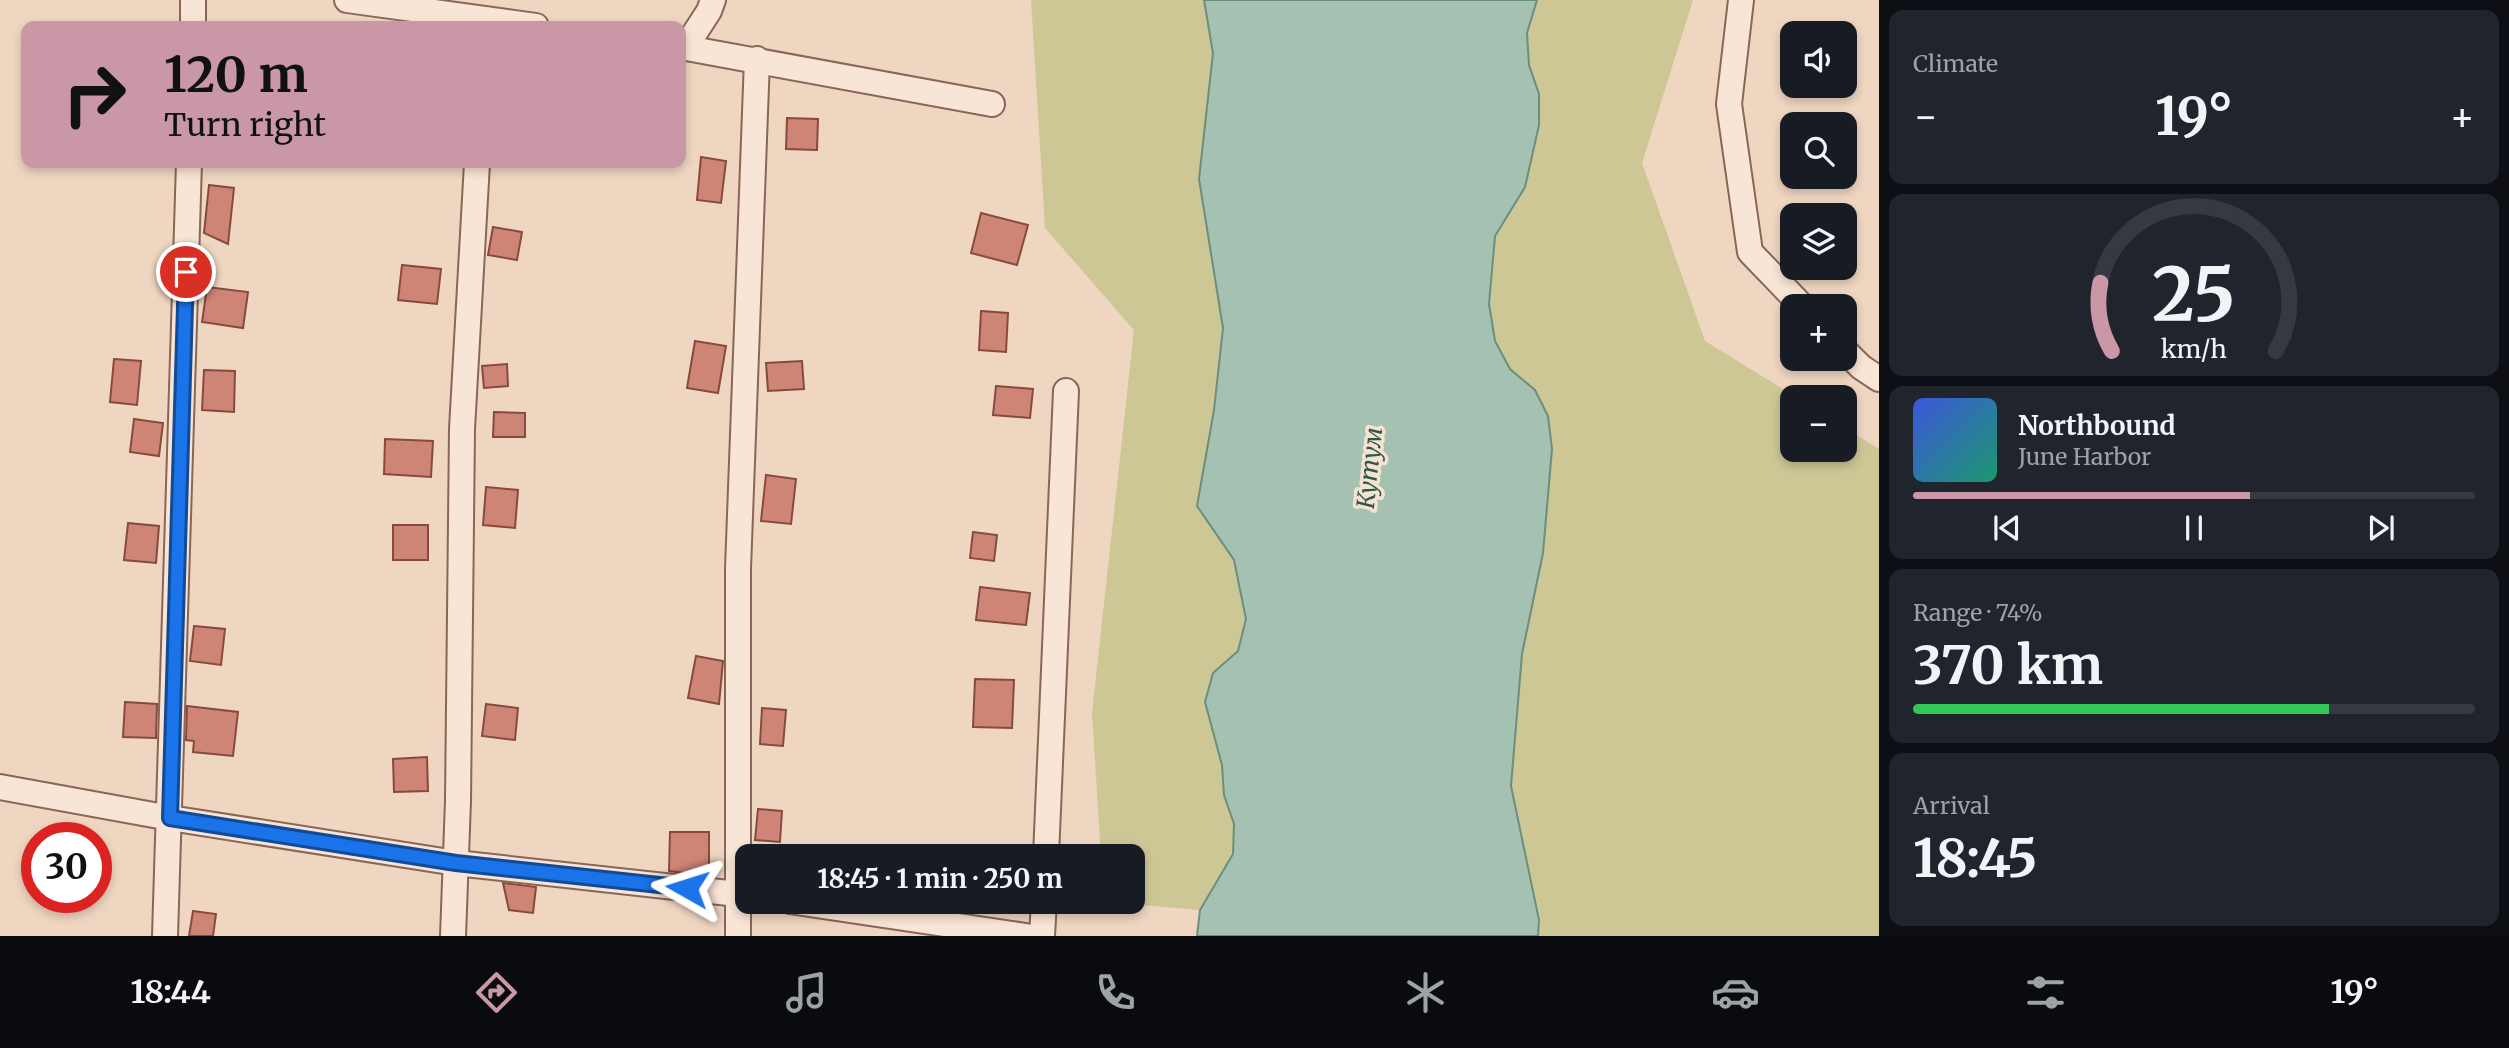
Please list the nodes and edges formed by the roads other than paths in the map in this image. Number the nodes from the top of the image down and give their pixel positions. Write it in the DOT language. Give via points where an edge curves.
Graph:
graph roads {
  1 [pos="193,0"];
  2 [pos="713,0"];
  3 [pos="1741,0"];
  4 [pos="358,1"];
  5 [pos="193,21"];
  6 [pos="478,21"];
  7 [pos="686,44"];
  8 [pos="686,48"];
  9 [pos="757,60"];
  10 [pos="992,104"];
  11 [pos="189,168"];
  12 [pos="477,168"];
  13 [pos="1790,294"];
  14 [pos="1857,364"];
  15 [pos="1879,379"];
  16 [pos="1066,391"];
  17 [pos="0,787"];
  18 [pos="170,818"];
  19 [pos="742,844"];
  20 [pos="1047,844"];
  21 [pos="456,863"];
  22 [pos="735,893"];
  23 [pos="741,914"];
  24 [pos="877,914"];
  25 [pos="1043,914"];
  26 [pos="165,936"];
  27 [pos="453,936"];
  28 [pos="738,936"];
  29 [pos="1026,936"];
  30 [pos="1042,936"];
  1 -- 5 [label="street"];
  2 -- 7 [label="street"];
  3 -- 13 [label="street" via="1729,104 1750,253"];
  4 -- 6 [label="street"];
  8 -- 9 [label="street"];
  9 -- 10 [label="street"];
  9 -- 19 [label="street" via="738,569"];
  11 -- 18 [label="street"];
  12 -- 21 [label="street" via="462,429"];
  14 -- 15 [label="street"];
  16 -- 20 [label="street"];
  17 -- 18 [label="street"];
  18 -- 21 [label="street"];
  18 -- 26 [label="street"];
  21 -- 22 [label="street"];
  21 -- 27 [label="street"];
  23 -- 28 [label="street"];
  24 -- 29 [label="street"];
  25 -- 30 [label="street"];
}
